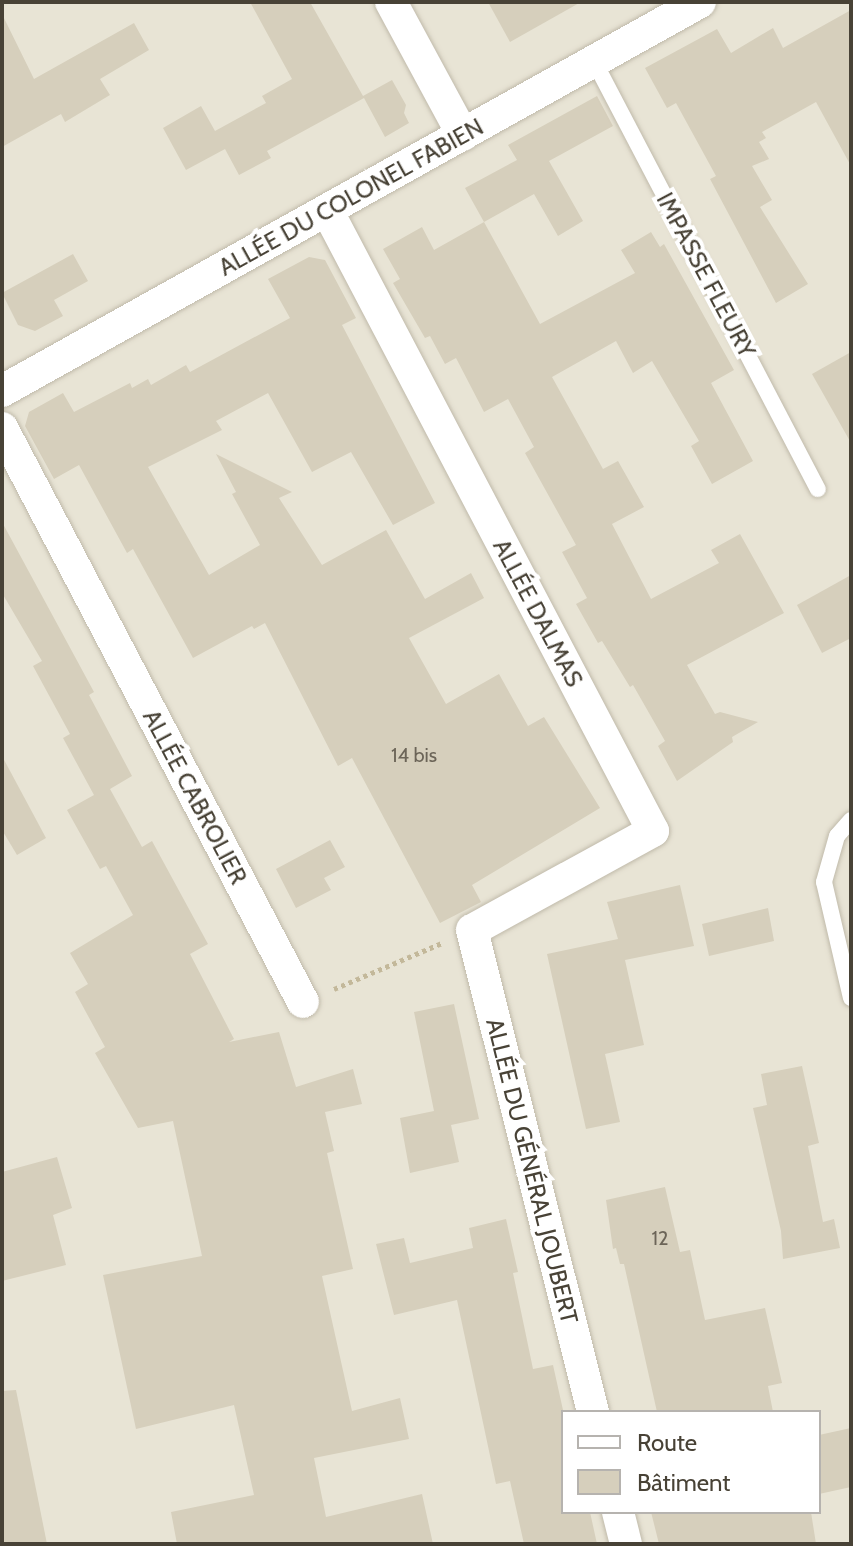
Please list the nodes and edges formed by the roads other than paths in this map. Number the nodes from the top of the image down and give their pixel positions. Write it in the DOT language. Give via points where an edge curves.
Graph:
graph roads {
  1 [pos="391,2"];
  2 [pos="700,2"];
  3 [pos="594,61"];
  4 [pos="463,135"];
  5 [pos="328,212"];
  6 [pos="4,385"];
  7 [pos="2,428"];
  8 [pos="818,489"];
  9 [pos="851,820"];
  10 [pos="472,930"];
  11 [pos="851,998"];
  12 [pos="303,1002"];
  13 [pos="592,1410"];
  14 [pos="618,1514"];
  15 [pos="626,1544"];
  1 -- 4 [label="street"];
  2 -- 3 [label="street, ALLÉE DU COLONEL FABIEN"];
  3 -- 4 [label="street, ALLÉE DU COLONEL FABIEN"];
  3 -- 8 [label="lane, IMPASSE FLEURY"];
  4 -- 5 [label="street, ALLÉE DU COLONEL FABIEN"];
  5 -- 6 [label="street, ALLÉE DU COLONEL FABIEN"];
  5 -- 10 [label="street, ALLÉE DALMAS" via="653,831"];
  7 -- 12 [label="street, ALLÉE CABROLIER"];
  9 -- 11 [label="lane" via="837,836 824,882"];
  10 -- 13 [label="street, ALLÉE DU GÉNÉRAL JOUBERT"];
  14 -- 15 [label="street"];
}
